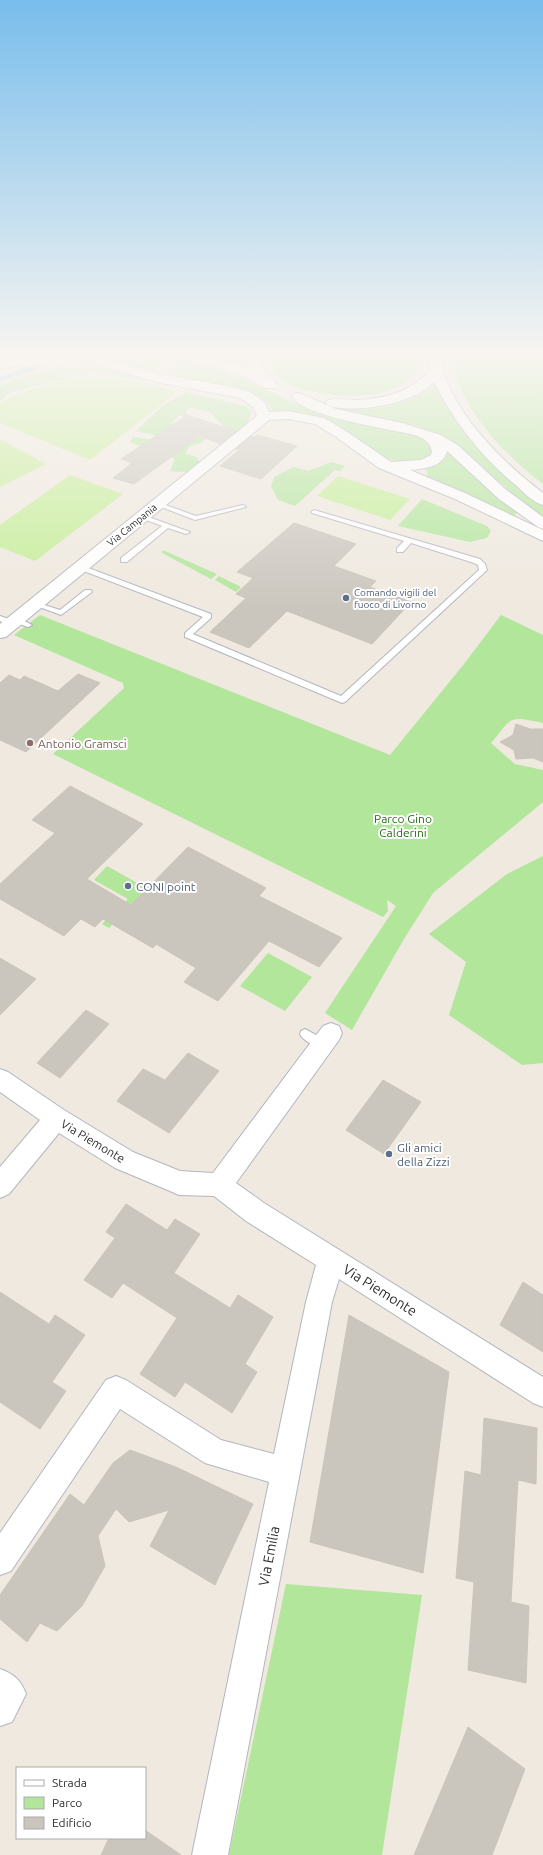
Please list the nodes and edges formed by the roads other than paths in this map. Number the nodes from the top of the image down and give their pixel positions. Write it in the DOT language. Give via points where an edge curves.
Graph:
graph roads {
  1 [pos="238,439"];
  2 [pos="347,439"];
  3 [pos="432,439"];
  4 [pos="435,439"];
  5 [pos="476,439"];
  6 [pos="384,465"];
  7 [pos="543,500"];
  8 [pos="158,504"];
  9 [pos="243,507"];
  10 [pos="314,512"];
  11 [pos="143,517"];
  12 [pos="543,524"];
  13 [pos="167,526"];
  14 [pos="186,532"];
  15 [pos="543,536"];
  16 [pos="409,541"];
  17 [pos="400,550"];
  18 [pos="124,560"];
  19 [pos="80,568"];
  20 [pos="88,592"];
  21 [pos="35,604"];
  22 [pos="14,621"];
  23 [pos="0,633"];
  24 [pos="324,1033"];
  25 [pos="0,1079"];
  26 [pos="56,1118"];
  27 [pos="219,1185"];
  28 [pos="0,1186"];
  29 [pos="331,1259"];
  30 [pos="543,1393"];
  31 [pos="285,1472"];
  32 [pos="0,1560"];
  33 [pos="0,1685"];
  34 [pos="0,1710"];
  35 [pos="210,1855"];
  1 -- 8 [label="main road, Via Campania"];
  2 -- 6 [label="main road"];
  3 -- 6 [label="main road" via="439,449 437,457 433,460 413,466"];
  4 -- 12 [label="main road" via="452,448 499,491"];
  5 -- 7 [label="main road" via="504,468"];
  6 -- 15 [label="main road" via="460,496"];
  8 -- 9 [label="lane" via="195,518"];
  8 -- 11 [label="main road, Via Campania"];
  10 -- 16 [label="lane"];
  11 -- 13 [label="lane"];
  11 -- 19 [label="main road, Via Campania"];
  13 -- 14 [label="lane"];
  13 -- 18 [label="lane"];
  16 -- 17 [label="lane"];
  16 -- 19 [label="lane" via="477,561 482,564 483,570 342,700 188,635 208,616"];
  19 -- 21 [label="main road, Via Campania"];
  20 -- 21 [label="lane" via="61,613"];
  21 -- 22 [label="main road, Via Campania"];
  22 -- 23 [label="main road, Via Campania"];
  24 -- 27 [label="street"];
  25 -- 26 [label="street, Via Piemonte"];
  26 -- 27 [label="street, Via Piemonte" via="124,1160 147,1170 179,1183"];
  26 -- 28 [label="street"];
  27 -- 29 [label="street, Via Piemonte" via="256,1212"];
  29 -- 30 [label="street, Via Piemonte"];
  29 -- 31 [label="street, Via Emilia" via="319,1302"];
  31 -- 32 [label="street" via="215,1453 116,1390"];
  31 -- 35 [label="street, Via Emilia"];
  33 -- 34 [label="street" via="10,1694"];
}
